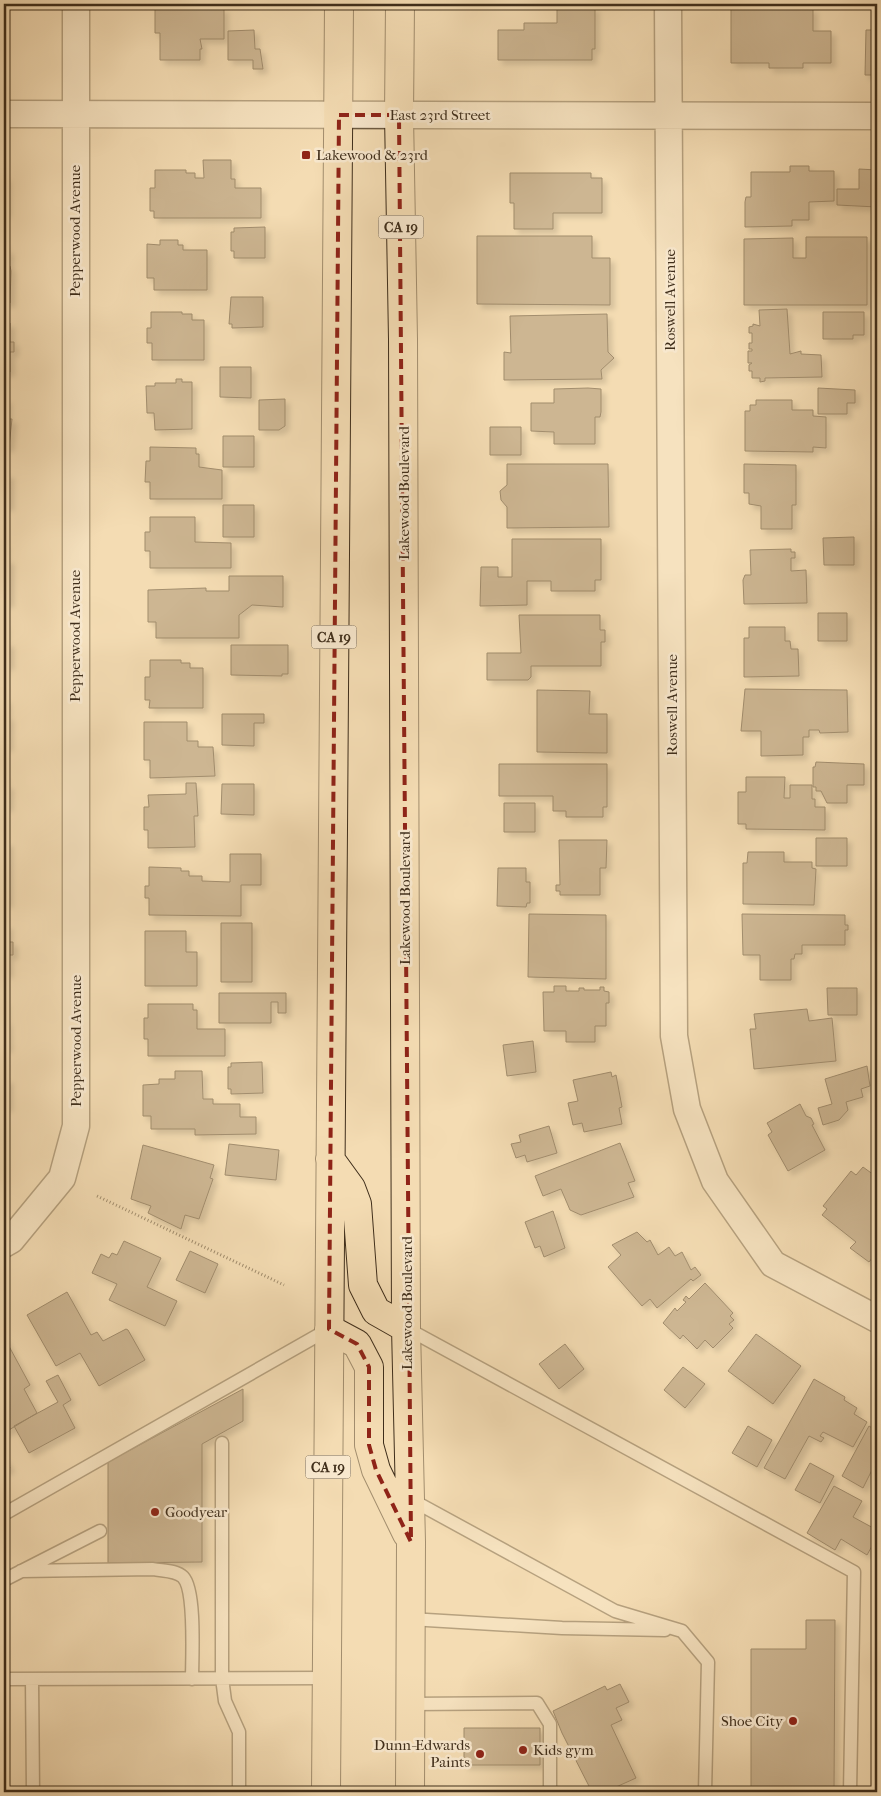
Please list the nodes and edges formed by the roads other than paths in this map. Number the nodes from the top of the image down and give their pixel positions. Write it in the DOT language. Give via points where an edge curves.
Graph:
graph roads {
  1 [pos="76,4"];
  2 [pos="339,4"];
  3 [pos="400,4"];
  4 [pos="668,4"];
  5 [pos="4,114"];
  6 [pos="75,114"];
  7 [pos="339,115"];
  8 [pos="399,115"];
  9 [pos="669,115"];
  10 [pos="877,116"];
  11 [pos="330,1159"];
  12 [pos="4,1244"];
  13 [pos="877,1319"];
  14 [pos="406,1328"];
  15 [pos="329,1329"];
  16 [pos="222,1443"];
  17 [pos="410,1499"];
  18 [pos="4,1514"];
  19 [pos="100,1531"];
  20 [pos="411,1542"];
  21 [pos="21,1571"];
  22 [pos="4,1580"];
  23 [pos="410,1618"];
  24 [pos="682,1631"];
  25 [pos="222,1678"];
  26 [pos="326,1678"];
  27 [pos="4,1679"];
  28 [pos="32,1679"];
  29 [pos="192,1679"];
  30 [pos="410,1704"];
  31 [pos="33,1792"];
  32 [pos="239,1792"];
  33 [pos="326,1792"];
  34 [pos="410,1792"];
  35 [pos="550,1792"];
  36 [pos="705,1792"];
  37 [pos="850,1792"];
  1 -- 6 [label="street, Pepperwood Avenue"];
  2 -- 7 [label="main road, CA 19"];
  3 -- 8 [label="main road, Lakewood Boulevard / CA 19"];
  4 -- 9 [label="street, Roswell Avenue"];
  5 -- 6 [label="street, East 23rd Street"];
  6 -- 7 [label="street, East 23rd Street"];
  6 -- 12 [label="street, Pepperwood Avenue" via="76,1126 62,1178 11,1240"];
  7 -- 8 [label="street, East 23rd Street"];
  7 -- 11 [label="main road, CA 19"];
  8 -- 9 [label="street, East 23rd Street"];
  8 -- 14 [label="main road, Lakewood Boulevard / CA 19" via="404,340"];
  9 -- 10 [label="street, East 23rd Street"];
  9 -- 13 [label="street, Roswell Avenue" via="674,1036 687,1109 715,1181 773,1264"];
  11 -- 14 [label="main road" via="351,1188 357,1204 363,1285 376,1310"];
  11 -- 15 [label="main road, CA 19"];
  14 -- 17 [label="main road, Lakewood Boulevard / CA 19"];
  14 -- 37 [label="lane" via="854,1572"];
  15 -- 18 [label="lane"];
  15 -- 20 [label="main road" via="356,1344 369,1367 369,1445 376,1470"];
  15 -- 26 [label="main road, CA 19"];
  16 -- 25 [label="lane"];
  17 -- 20 [label="main road, Lakewood Boulevard / CA 19"];
  17 -- 24 [label="lane" via="615,1611"];
  19 -- 21 [label="lane"];
  20 -- 23 [label="main road, Lakewood Boulevard / CA 19"];
  21 -- 22 [label="lane"];
  21 -- 29 [label="lane" via="153,1569 183,1577 191,1604"];
  23 -- 24 [label="lane" via="562,1628"];
  23 -- 30 [label="main road, Lakewood Boulevard / CA 19"];
  24 -- 36 [label="lane" via="708,1662"];
  25 -- 26 [label="lane"];
  25 -- 29 [label="lane"];
  25 -- 32 [label="lane" via="224,1701 239,1732"];
  26 -- 33 [label="main road, CA 19"];
  27 -- 28 [label="lane"];
  28 -- 29 [label="lane"];
  28 -- 31 [label="lane"];
  30 -- 34 [label="main road, Lakewood Boulevard / CA 19"];
  30 -- 35 [label="lane" via="538,1703 550,1724"];
}
